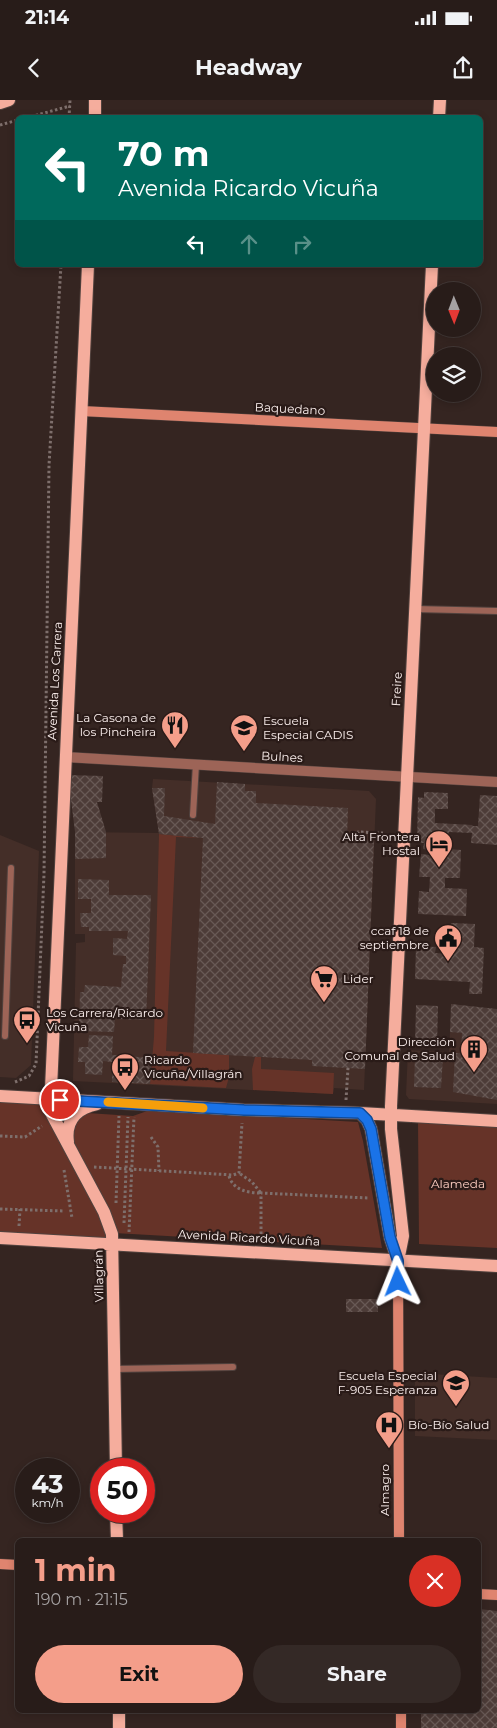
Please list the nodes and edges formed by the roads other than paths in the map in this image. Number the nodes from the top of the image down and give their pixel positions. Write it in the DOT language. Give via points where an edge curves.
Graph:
graph roads {
  1 [pos="8,100"];
  2 [pos="95,100"];
  3 [pos="440,100"];
  4 [pos="0,103"];
  5 [pos="95,115"];
  6 [pos="439,115"];
  7 [pos="88,267"];
  8 [pos="432,267"];
  9 [pos="81,411"];
  10 [pos="424,428"];
  11 [pos="497,432"];
  12 [pos="415,609"];
  13 [pos="497,611"];
  14 [pos="65,757"];
  15 [pos="196,764"];
  16 [pos="407,776"];
  17 [pos="497,782"];
  18 [pos="193,815"];
  19 [pos="11,868"];
  20 [pos="0,939"];
  21 [pos="9,940"];
  22 [pos="4,1036"];
  23 [pos="0,1096"];
  24 [pos="49,1099"];
  25 [pos="115,1102"];
  26 [pos="360,1113"];
  27 [pos="390,1115"];
  28 [pos="497,1121"];
  29 [pos="68,1145"];
  30 [pos="0,1238"];
  31 [pos="113,1240"];
  32 [pos="398,1261"];
  33 [pos="497,1266"];
  34 [pos="233,1367"];
  35 [pos="114,1369"];
  36 [pos="116,1458"];
  37 [pos="116,1523"];
  38 [pos="116,1538"];
  39 [pos="399,1538"];
  40 [pos="0,1564"];
  41 [pos="15,1565"];
  42 [pos="481,1594"];
  43 [pos="497,1595"];
  44 [pos="119,1713"];
  45 [pos="401,1713"];
  46 [pos="119,1728"];
  47 [pos="401,1728"];
  1 -- 4 [label="main road"];
  2 -- 5 [label="main road"];
  3 -- 6 [label="main road"];
  7 -- 9 [label="main road, Avenida Los Carrera"];
  8 -- 10 [label="main road, Freire"];
  9 -- 10 [label="main road, Baquedano"];
  9 -- 14 [label="main road, Avenida Los Carrera"];
  10 -- 11 [label="main road, Baquedano"];
  10 -- 12 [label="main road, Freire"];
  12 -- 13 [label="lane"];
  12 -- 16 [label="main road, Freire"];
  14 -- 15 [label="street, Bulnes"];
  14 -- 24 [label="main road, Avenida Los Carrera"];
  15 -- 16 [label="street, Bulnes"];
  15 -- 18 [label="lane"];
  16 -- 17 [label="street, Bulnes"];
  16 -- 27 [label="main road, Freire"];
  19 -- 21 [label="lane"];
  20 -- 21 [label="lane"];
  21 -- 22 [label="lane"];
  23 -- 24 [label="main road"];
  24 -- 25 [label="main road"];
  24 -- 29 [label="main road, Villagrán" via="50,1111"];
  25 -- 26 [label="main road"];
  25 -- 29 [label="main road" via="95,1104 72,1117"];
  26 -- 27 [label="main road"];
  26 -- 32 [label="main road, Almagro" via="371,1129 390,1237"];
  27 -- 28 [label="main road"];
  27 -- 32 [label="main road, Almagro" via="403,1236"];
  29 -- 31 [label="main road, Villagrán" via="104,1212"];
  30 -- 31 [label="main road, Avenida Ricardo Vicuña"];
  31 -- 32 [label="main road, Avenida Ricardo Vicuña"];
  31 -- 35 [label="main road, Villagrán"];
  32 -- 33 [label="main road, Avenida Ricardo Vicuña"];
  32 -- 39 [label="main road, Almagro"];
  34 -- 35 [label="lane"];
  35 -- 36 [label="main road, Villagrán"];
  37 -- 38 [label="main road"];
  40 -- 41 [label="main road"];
  42 -- 43 [label="main road"];
  44 -- 46 [label="main road"];
  45 -- 47 [label="main road"];
}
